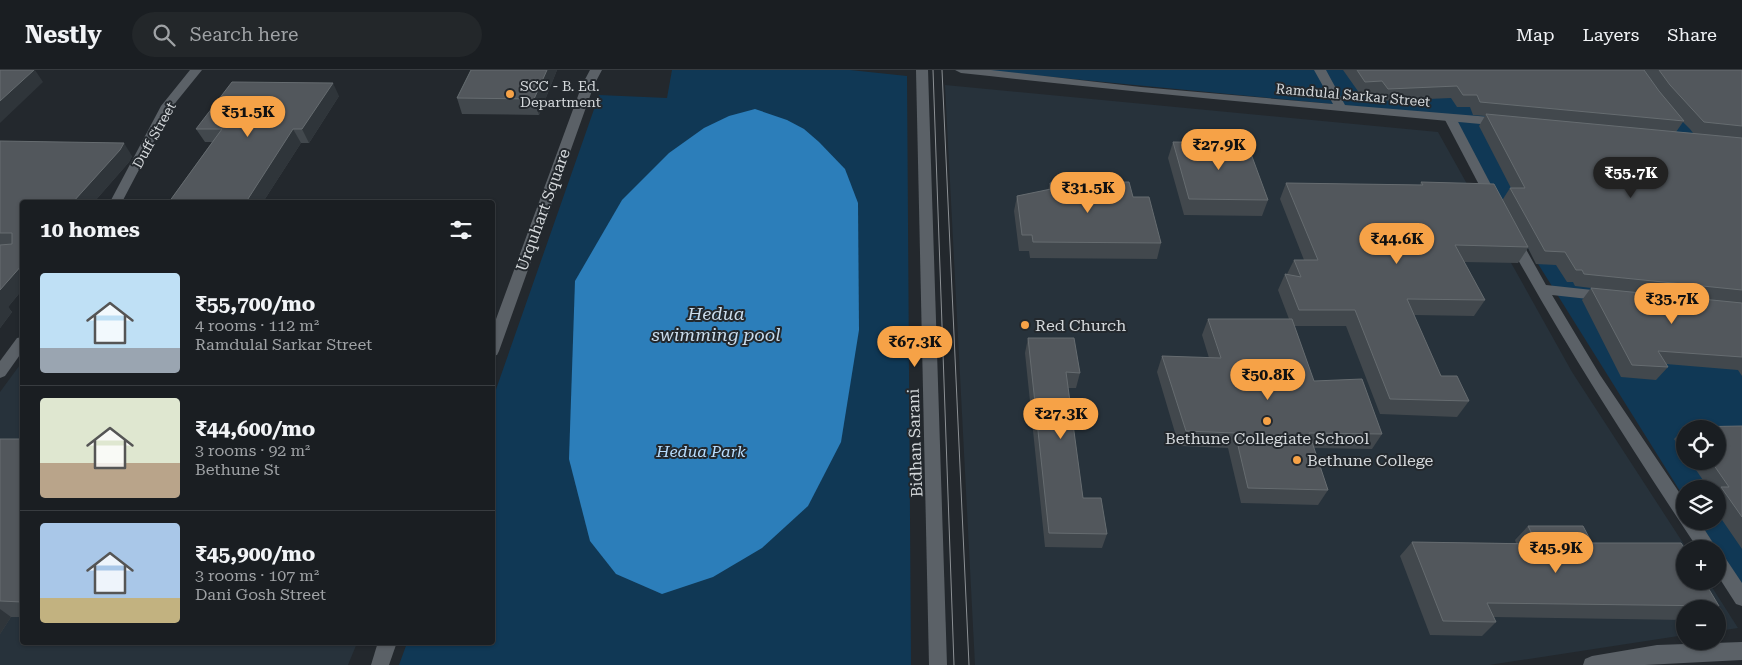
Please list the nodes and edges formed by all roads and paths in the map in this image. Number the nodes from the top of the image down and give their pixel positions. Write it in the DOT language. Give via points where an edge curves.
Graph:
graph roads {
  1 [pos="196,70"];
  2 [pos="596,70"];
  3 [pos="922,70"];
  4 [pos="961,70"];
  5 [pos="1320,70"];
  6 [pos="1342,109"];
  7 [pos="1450,118"];
  8 [pos="1517,124"];
  9 [pos="117,200"];
  10 [pos="1500,212"];
  11 [pos="1509,229"];
  12 [pos="1540,289"];
  13 [pos="1617,297"];
  14 [pos="495,343"];
  15 [pos="20,345"];
  16 [pos="0,372"];
  17 [pos="1676,502"];
  18 [pos="1726,574"];
  19 [pos="1742,598"];
  20 [pos="387,645"];
  21 [pos="1742,650"];
  22 [pos="380,665"];
  23 [pos="938,665"];
  24 [pos="1592,665"];
  1 -- 9 [label="street, Duff Street" via="167,106"];
  2 -- 14 [label="street, Urquhart Square"];
  3 -- 23 [label="street, Bidhan Sarani"];
  4 -- 6 [label="street, Ramdulal Sarkar Street"];
  5 -- 6 [label="street"];
  6 -- 7 [label="street, Ramdulal Sarkar Street"];
  7 -- 8 [label="street, Ramdulal Sarkar Street"];
  7 -- 10 [label="street"];
  11 -- 12 [label="street"];
  12 -- 13 [label="street"];
  12 -- 17 [label="street" via="1615,413"];
  15 -- 16 [label="street"];
  18 -- 19 [label="street"];
  20 -- 22 [label="street"];
  21 -- 24 [label="street" via="1657,654"];
}
